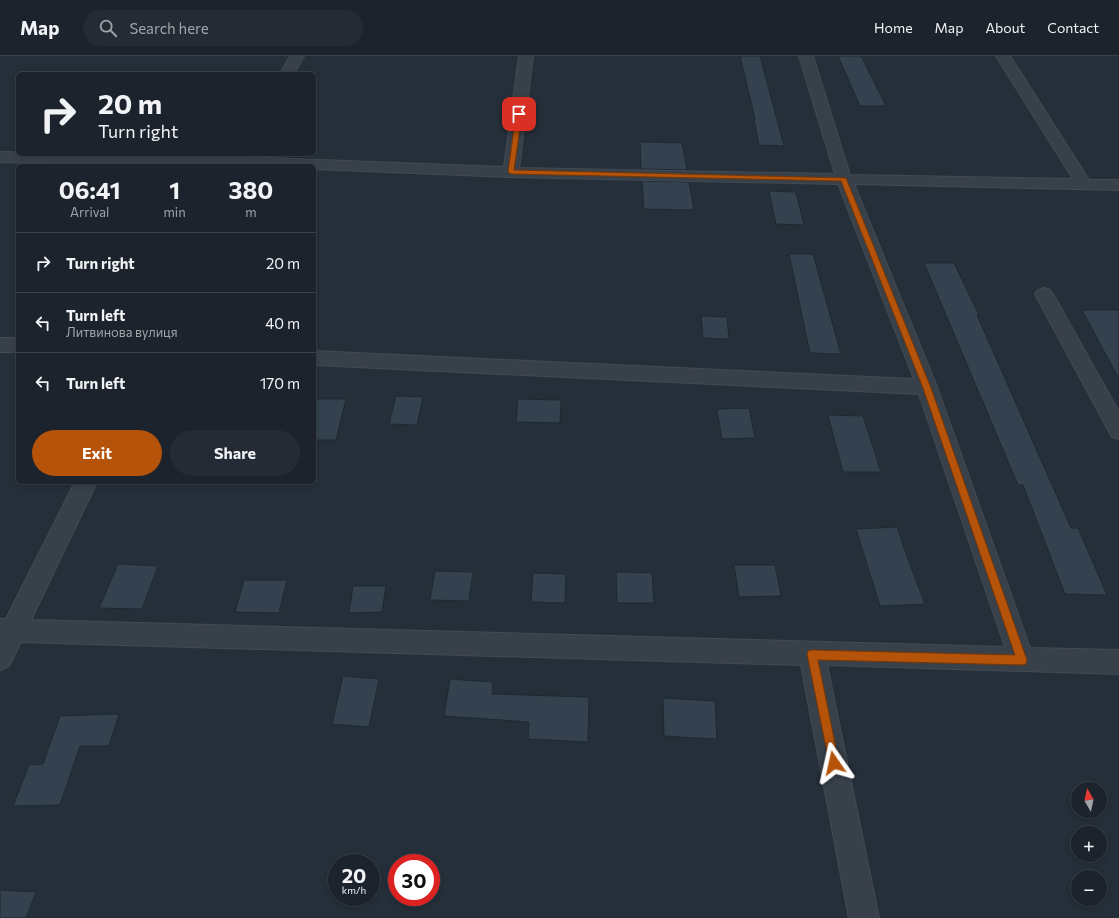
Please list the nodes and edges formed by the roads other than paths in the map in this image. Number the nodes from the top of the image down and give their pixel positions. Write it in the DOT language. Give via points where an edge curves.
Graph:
graph roads {
  1 [pos="296,56"];
  2 [pos="526,56"];
  3 [pos="806,56"];
  4 [pos="1003,56"];
  5 [pos="288,72"];
  6 [pos="0,157"];
  7 [pos="241,161"];
  8 [pos="315,164"];
  9 [pos="316,164"];
  10 [pos="511,172"];
  11 [pos="844,179"];
  12 [pos="1084,184"];
  13 [pos="1119,185"];
  14 [pos="1044,294"];
  15 [pos="0,345"];
  16 [pos="16,345"];
  17 [pos="316,358"];
  18 [pos="927,388"];
  19 [pos="1119,431"];
  20 [pos="85,484"];
  21 [pos="7,631"];
  22 [pos="812,654"];
  23 [pos="0,658"];
  24 [pos="1022,660"];
  25 [pos="1119,662"];
  26 [pos="864,918"];
  1 -- 5 [label="street"];
  2 -- 10 [label="street"];
  3 -- 11 [label="street"];
  4 -- 12 [label="street"];
  6 -- 7 [label="street"];
  7 -- 8 [label="street"];
  9 -- 10 [label="street"];
  10 -- 11 [label="street"];
  11 -- 12 [label="street"];
  11 -- 18 [label="street"];
  12 -- 13 [label="street"];
  14 -- 19 [label="street"];
  15 -- 16 [label="street"];
  17 -- 18 [label="street"];
  18 -- 24 [label="street"];
  20 -- 21 [label="street"];
  21 -- 22 [label="street"];
  21 -- 23 [label="street"];
  22 -- 24 [label="street"];
  22 -- 26 [label="street"];
  24 -- 25 [label="street"];
}
